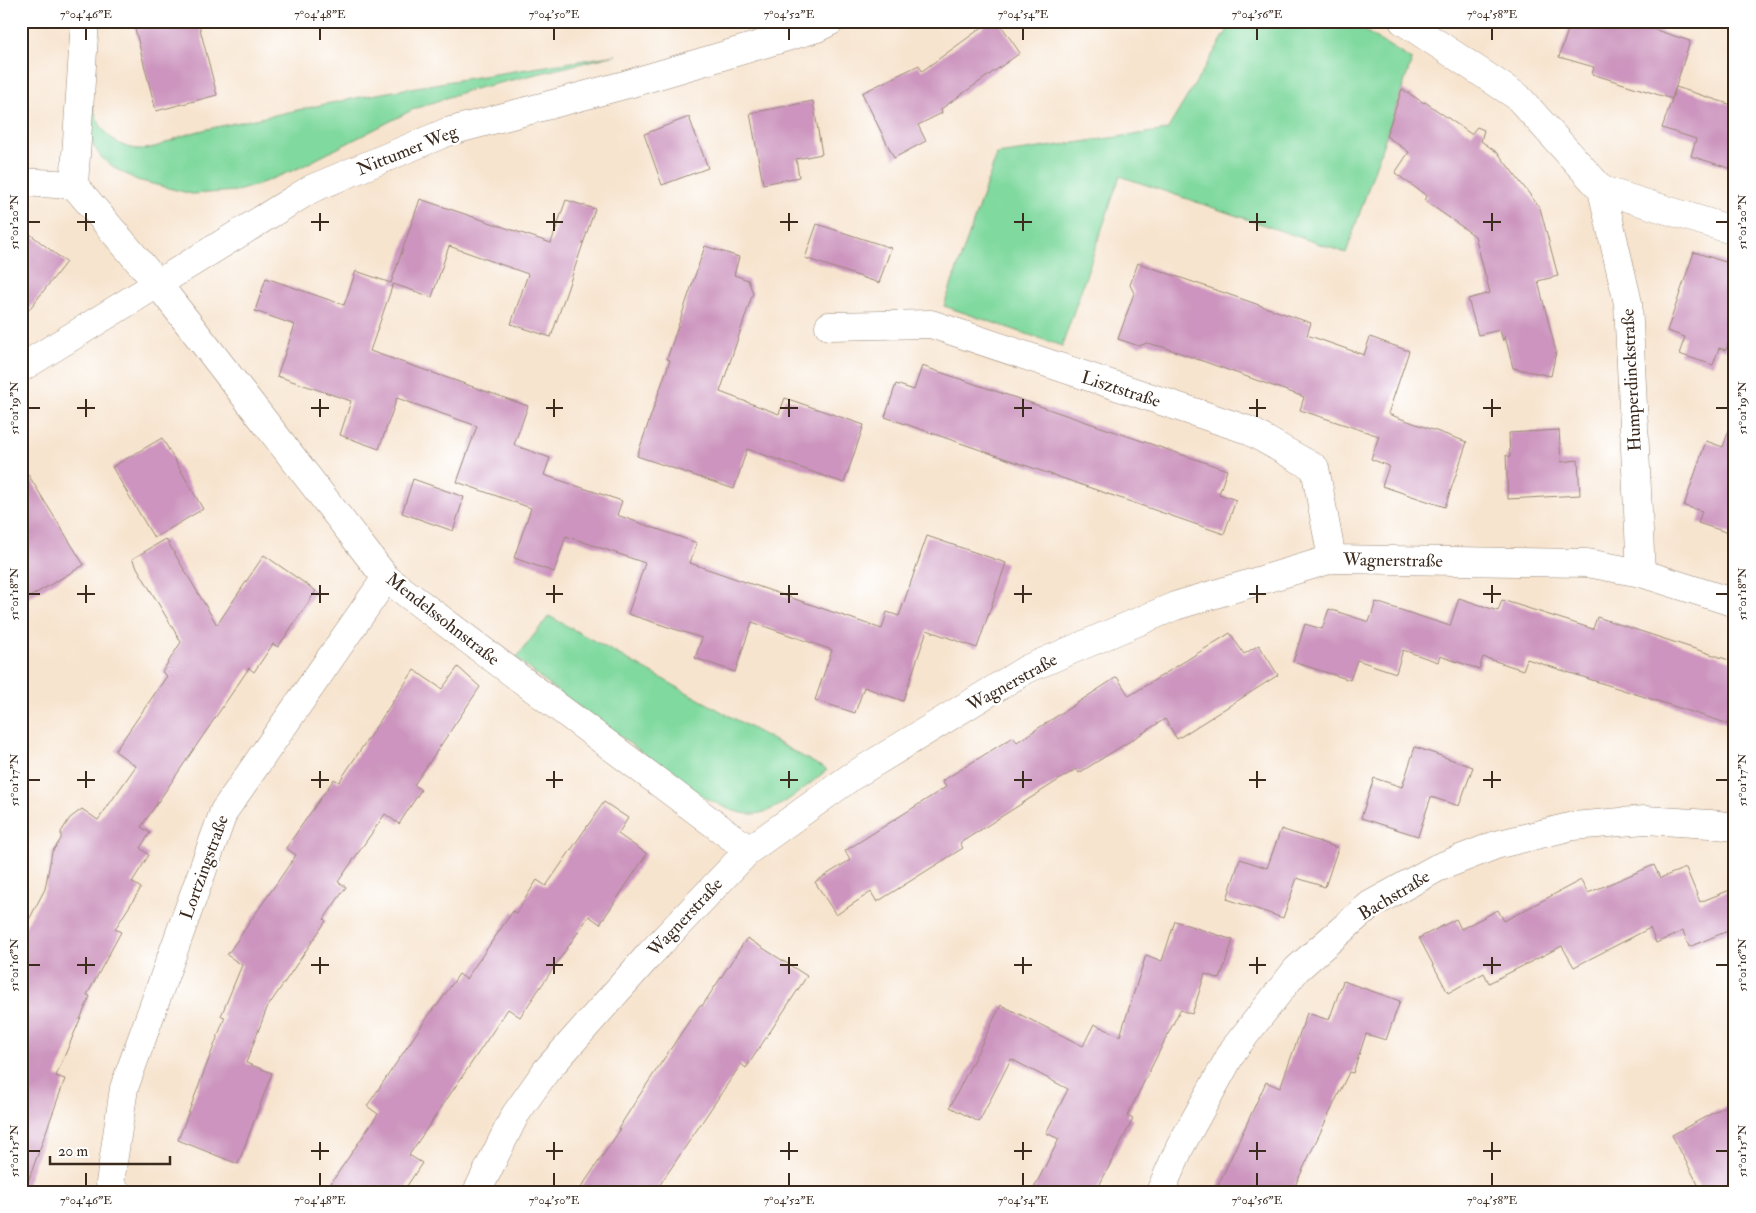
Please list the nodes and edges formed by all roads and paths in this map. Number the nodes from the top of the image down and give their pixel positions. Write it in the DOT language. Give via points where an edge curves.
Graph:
graph roads {
  1 [pos="85,21"];
  2 [pos="831,21"];
  3 [pos="1403,21"];
  4 [pos="21,182"];
  5 [pos="74,185"];
  6 [pos="1602,190"];
  7 [pos="1735,231"];
  8 [pos="157,283"];
  9 [pos="829,326"];
  10 [pos="21,368"];
  11 [pos="1332,559"];
  12 [pos="1641,574"];
  13 [pos="386,578"];
  14 [pos="1735,603"];
  15 [pos="1735,828"];
  16 [pos="749,850"];
  17 [pos="116,1192"];
  18 [pos="477,1192"];
  19 [pos="1160,1192"];
  1 -- 5 [label="street"];
  2 -- 8 [label="street, Nittumer Weg" via="818,28 628,84 447,132 311,189"];
  3 -- 6 [label="street, Humperdinckstraße" via="1518,97"];
  4 -- 5 [label="street"];
  5 -- 8 [label="street, Mendelssohnstraße"];
  6 -- 7 [label="street"];
  6 -- 12 [label="street, Humperdinckstraße" via="1628,303"];
  8 -- 10 [label="street, Nittumer Weg"];
  8 -- 13 [label="street, Mendelssohnstraße"];
  9 -- 11 [label="street, Lisztstraße" via="930,324 1248,430 1315,468"];
  11 -- 12 [label="street, Wagnerstraße" via="1587,563"];
  11 -- 16 [label="street, Wagnerstraße" via="1175,606 1027,669 851,777"];
  12 -- 14 [label="street, Wagnerstraße"];
  13 -- 16 [label="street, Mendelssohnstraße"];
  13 -- 17 [label="street, Lortzingstraße" via="224,811 124,1088 110,1183"];
  15 -- 19 [label="street, Bachstraße" via="1646,820 1573,826 1496,845 1438,868 1370,905 1297,969 1234,1049 1180,1147"];
  16 -- 18 [label="street, Wagnerstraße" via="649,955 546,1071 516,1115"];
}
